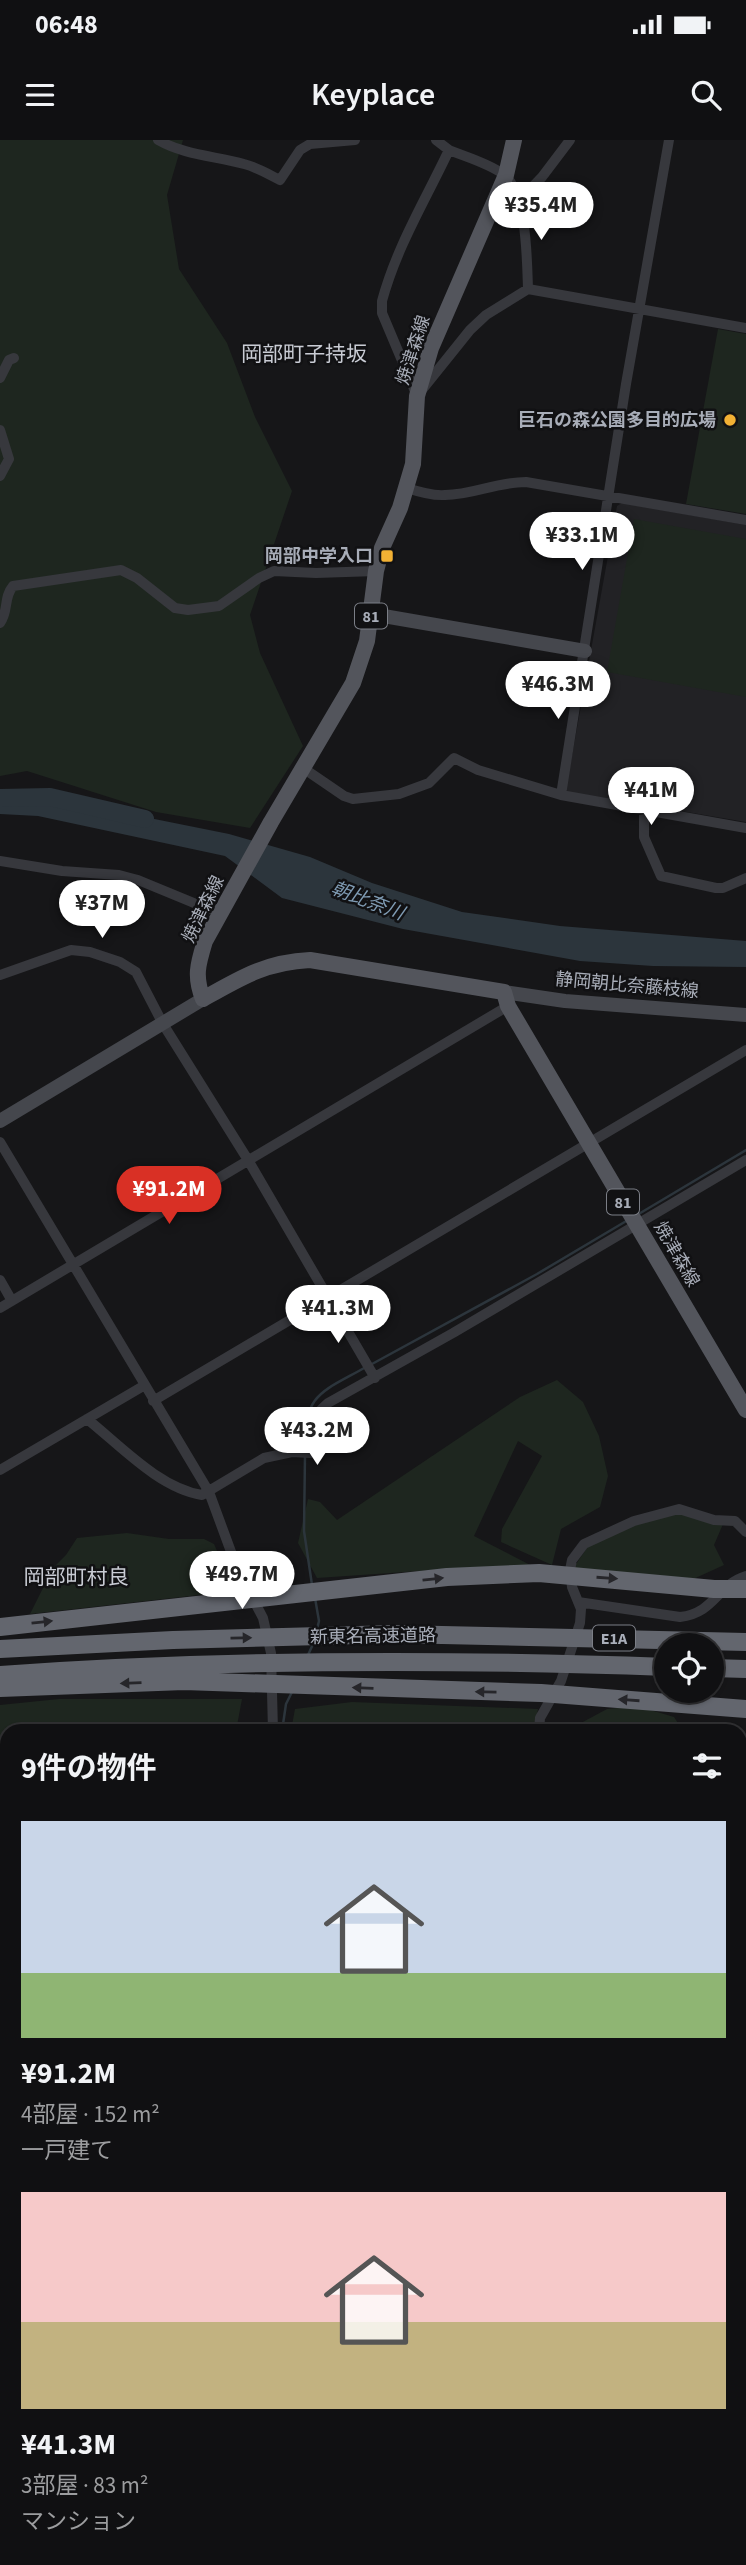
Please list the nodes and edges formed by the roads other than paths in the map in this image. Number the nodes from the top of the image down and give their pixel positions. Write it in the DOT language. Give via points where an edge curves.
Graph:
graph roads {
  1 [pos="158,140"];
  2 [pos="355,140"];
  3 [pos="436,140"];
  4 [pos="514,140"];
  5 [pos="570,140"];
  6 [pos="669,140"];
  7 [pos="449,150"];
  8 [pos="506,175"];
  9 [pos="519,201"];
  10 [pos="528,289"];
  11 [pos="640,308"];
  12 [pos="746,328"];
  13 [pos="14,358"];
  14 [pos="0,378"];
  15 [pos="417,396"];
  16 [pos="0,430"];
  17 [pos="0,475"];
  18 [pos="407,488"];
  19 [pos="610,497"];
  20 [pos="746,520"];
  21 [pos="376,570"];
  22 [pos="372,614"];
  23 [pos="0,623"];
  24 [pos="585,651"];
  25 [pos="303,768"];
  26 [pos="561,795"];
  27 [pos="644,810"];
  28 [pos="746,828"];
  29 [pos="0,861"];
  30 [pos="746,878"];
  31 [pos="224,906"];
  32 [pos="0,975"];
  33 [pos="203,999"];
  34 [pos="506,999"];
  35 [pos="746,1015"];
  36 [pos="163,1024"];
  37 [pos="746,1050"];
  38 [pos="0,1122"];
  39 [pos="0,1142"];
  40 [pos="587,1144"];
  41 [pos="248,1160"];
  42 [pos="746,1160"];
  43 [pos="637,1224"];
  44 [pos="73,1265"];
  45 [pos="0,1280"];
  46 [pos="327,1297"];
  47 [pos="12,1301"];
  48 [pos="0,1308"];
  49 [pos="375,1378"];
  50 [pos="145,1385"];
  51 [pos="153,1401"];
  52 [pos="746,1410"];
  53 [pos="87,1419"];
  54 [pos="0,1470"];
  55 [pos="209,1492"];
  56 [pos="746,1532"];
  57 [pos="746,1576"];
  58 [pos="746,1588"];
  59 [pos="578,1602"];
  60 [pos="0,1627"];
  61 [pos="746,1642"];
  62 [pos="0,1649"];
  63 [pos="654,1667"];
  64 [pos="724,1668"];
  65 [pos="746,1669"];
  66 [pos="182,1673"];
  67 [pos="0,1675"];
  68 [pos="81,1677"];
  69 [pos="0,1688"];
  70 [pos="746,1709"];
  71 [pos="273,1724"];
  72 [pos="539,1724"];
  1 -- 2 [label="street" via="246,164 280,180 300,150"];
  3 -- 7 [label="street"];
  4 -- 8 [label="main road, 焼津森線 / 81"];
  5 -- 9 [label="street"];
  6 -- 11 [label="street"];
  7 -- 8 [label="street"];
  7 -- 15 [label="street" via="407,230 382,301"];
  8 -- 9 [label="street"];
  8 -- 15 [label="main road, 焼津森線 / 81" via="437,331"];
  9 -- 10 [label="street"];
  10 -- 11 [label="street"];
  10 -- 15 [label="street" via="470,330"];
  11 -- 12 [label="street"];
  11 -- 19 [label="street"];
  13 -- 14 [label="street"];
  15 -- 18 [label="main road, 焼津森線 / 81"];
  16 -- 17 [label="street" via="9,459"];
  18 -- 19 [label="street" via="444,496 505,482 526,482"];
  18 -- 21 [label="main road, 焼津森線 / 81"];
  19 -- 20 [label="street"];
  19 -- 24 [label="street"];
  21 -- 22 [label="main road, 焼津森線 / 81"];
  21 -- 23 [label="street" via="274,571 219,606 188,610 176,608 121,570 89,573 13,586 6,594"];
  22 -- 24 [label="main road"];
  22 -- 25 [label="main road, 焼津森線 / 81" via="353,683"];
  24 -- 26 [label="street"];
  25 -- 26 [label="street" via="354,799 399,794 429,783 454,758"];
  25 -- 31 [label="main road, 焼津森線 / 81"];
  26 -- 27 [label="street"];
  27 -- 28 [label="street"];
  27 -- 30 [label="street" via="644,837 661,876 716,888"];
  29 -- 31 [label="street" via="119,875 206,908"];
  31 -- 33 [label="main road, 焼津森線 / 81" via="200,958 197,982"];
  32 -- 36 [label="street" via="72,950 90,952 127,964 136,972"];
  33 -- 34 [label="main road" via="253,971 310,960"];
  33 -- 36 [label="main road"];
  34 -- 35 [label="main road, 静岡朝比奈藤枝線"];
  34 -- 40 [label="main road, 焼津森線 / 81"];
  34 -- 41 [label="street"];
  36 -- 38 [label="main road"];
  36 -- 41 [label="street"];
  37 -- 40 [label="street"];
  39 -- 44 [label="street"];
  40 -- 43 [label="main road, 焼津森線 / 81"];
  40 -- 46 [label="street"];
  41 -- 44 [label="street"];
  41 -- 46 [label="street"];
  42 -- 43 [label="street"];
  43 -- 49 [label="street"];
  43 -- 52 [label="main road, 焼津森線 / 81"];
  44 -- 47 [label="street"];
  44 -- 50 [label="street"];
  45 -- 47 [label="street"];
  46 -- 49 [label="street"];
  46 -- 51 [label="street"];
  47 -- 48 [label="street"];
  49 -- 55 [label="street" via="319,1410 309,1429 310,1453 264,1458"];
  50 -- 51 [label="street"];
  50 -- 53 [label="street"];
  51 -- 55 [label="street"];
  53 -- 54 [label="street"];
  53 -- 55 [label="street" via="163,1480 184,1492"];
  55 -- 71 [label="street" via="237,1568 263,1618 271,1653"];
  56 -- 59 [label="street" via="735,1521 714,1521 679,1509 634,1521 584,1544 572,1560 572,1587"];
  57 -- 59 [label="street" via="693,1615"];
  60 -- 58 [label="highway, one-way" via="447,1577 539,1573"];
  59 -- 72 [label="street" via="580,1623 561,1681"];
  62 -- 61 [label="highway, 新東名高速道路 / E1A, one-way" via="397,1634"];
  63 -- 66 [label="highway, 新東名高速道路 / E1A" via="392,1661"];
  64 -- 65 [label="highway"];
  66 -- 68 [label="highway, 新東名高速道路 / E1A, one-way"];
  70 -- 66 [label="highway, one-way"];
  67 -- 68 [label="highway, 新東名高速道路 / E1A"];
  68 -- 69 [label="highway"];
}
